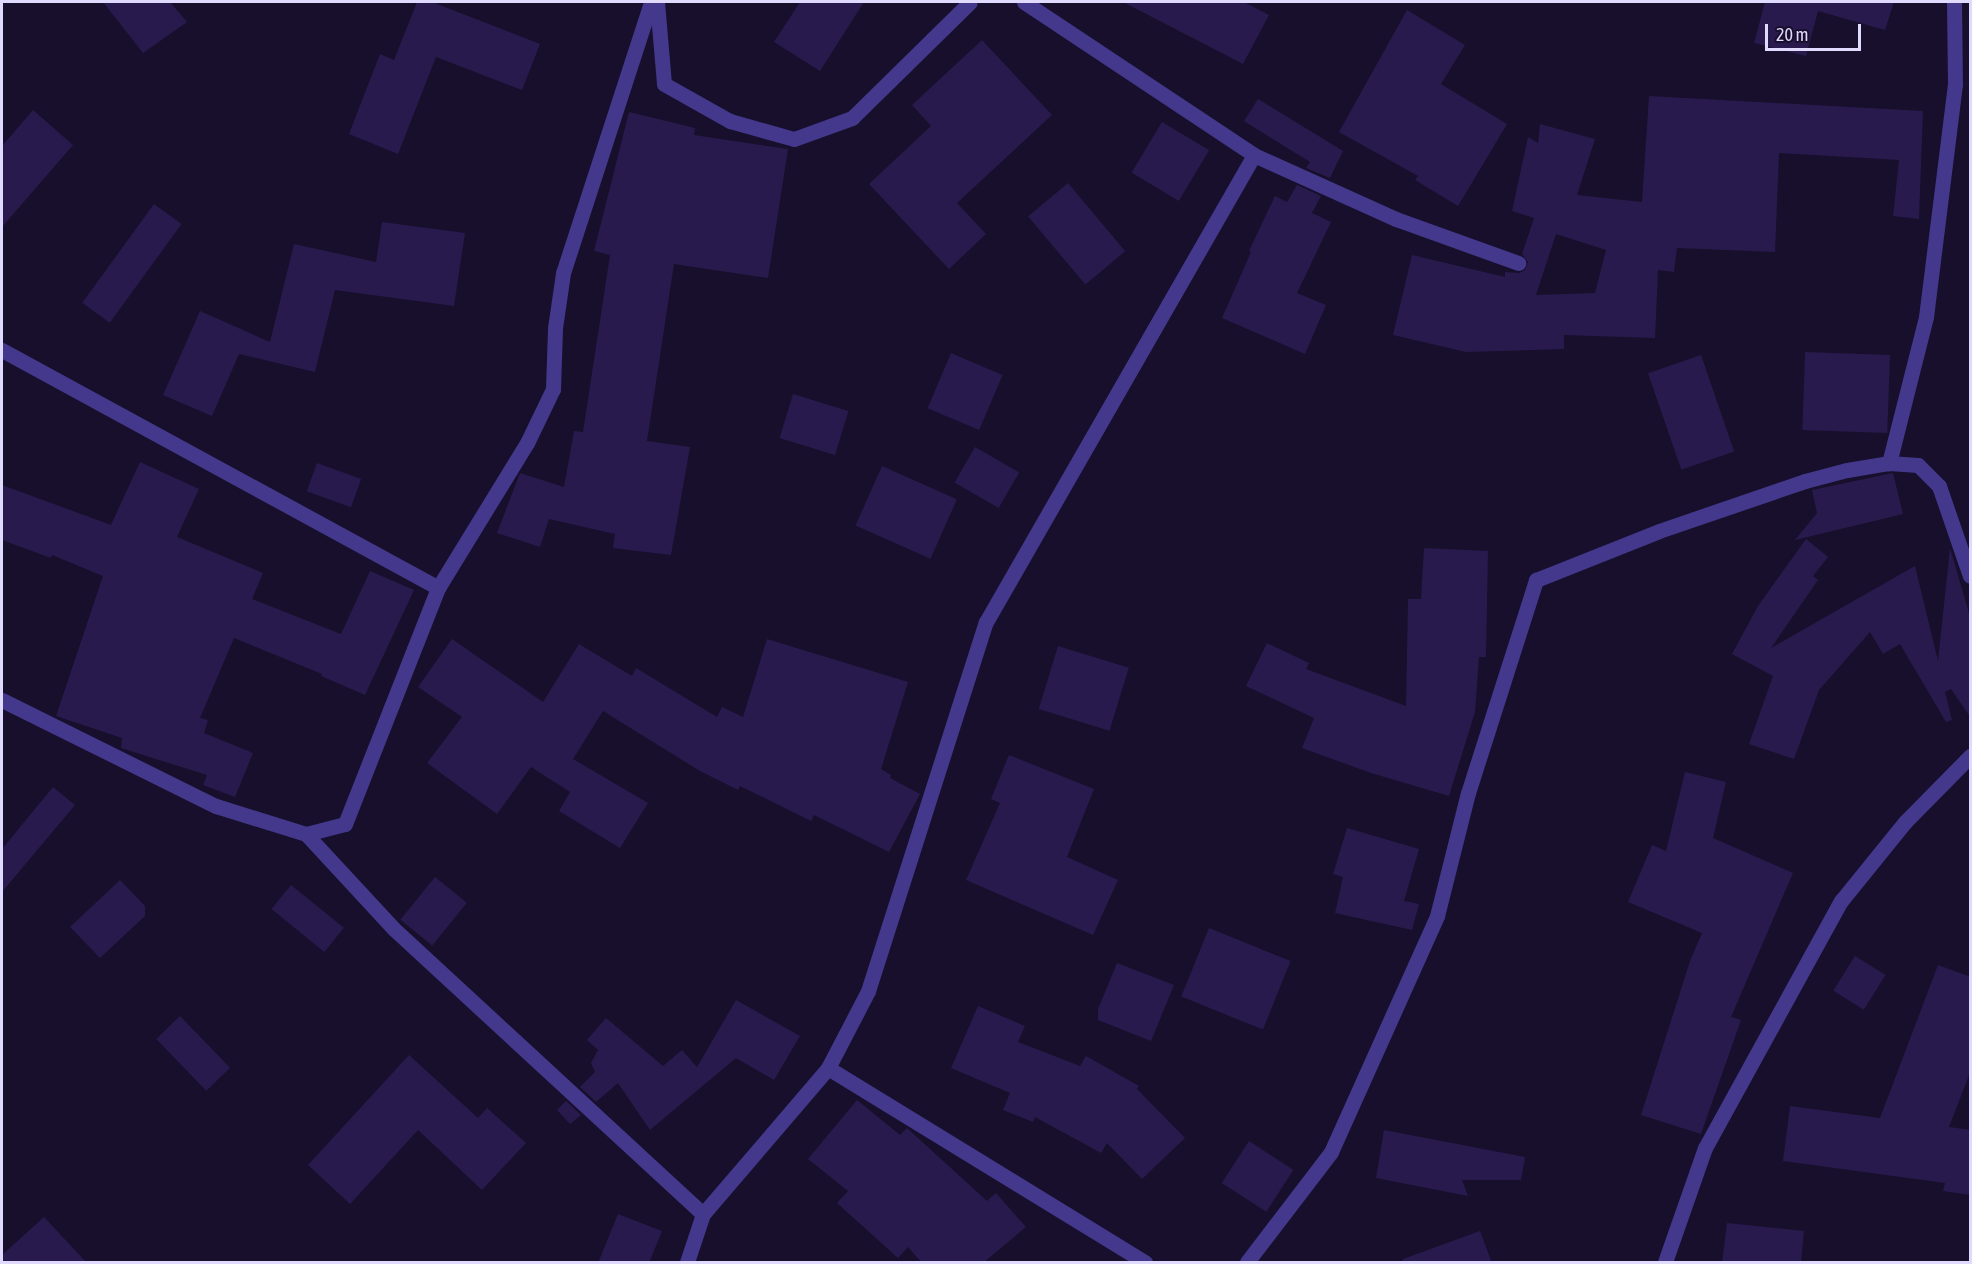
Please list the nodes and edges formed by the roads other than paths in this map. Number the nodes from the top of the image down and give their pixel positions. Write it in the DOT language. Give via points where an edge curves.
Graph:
graph roads {
  1 [pos="651,2"];
  2 [pos="657,2"];
  3 [pos="970,2"];
  4 [pos="1024,2"];
  5 [pos="1954,2"];
  6 [pos="1254,155"];
  7 [pos="1518,263"];
  8 [pos="2,350"];
  9 [pos="1888,463"];
  10 [pos="1971,576"];
  11 [pos="438,588"];
  12 [pos="2,700"];
  13 [pos="1971,756"];
  14 [pos="306,834"];
  15 [pos="828,1068"];
  16 [pos="703,1214"];
  17 [pos="687,1263"];
  18 [pos="1145,1263"];
  19 [pos="1247,1263"];
  20 [pos="1665,1263"];
  1 -- 11 [label="street" via="563,273 555,327 553,389 527,442"];
  2 -- 3 [label="street" via="664,84 730,122 794,140 852,118"];
  4 -- 6 [label="street"];
  5 -- 9 [label="street" via="1955,84 1926,317"];
  6 -- 7 [label="street" via="1396,219"];
  6 -- 15 [label="street" via="986,622 868,991"];
  8 -- 11 [label="street"];
  9 -- 10 [label="street" via="1918,465 1939,486"];
  9 -- 19 [label="street" via="1805,481 1659,531 1536,580 1468,793 1437,916 1331,1152"];
  11 -- 14 [label="street" via="345,824"];
  12 -- 14 [label="street" via="216,806"];
  13 -- 20 [label="street" via="1905,822 1840,901 1705,1148"];
  14 -- 16 [label="street" via="394,928"];
  15 -- 16 [label="street"];
  15 -- 18 [label="street"];
  16 -- 17 [label="street"];
}
